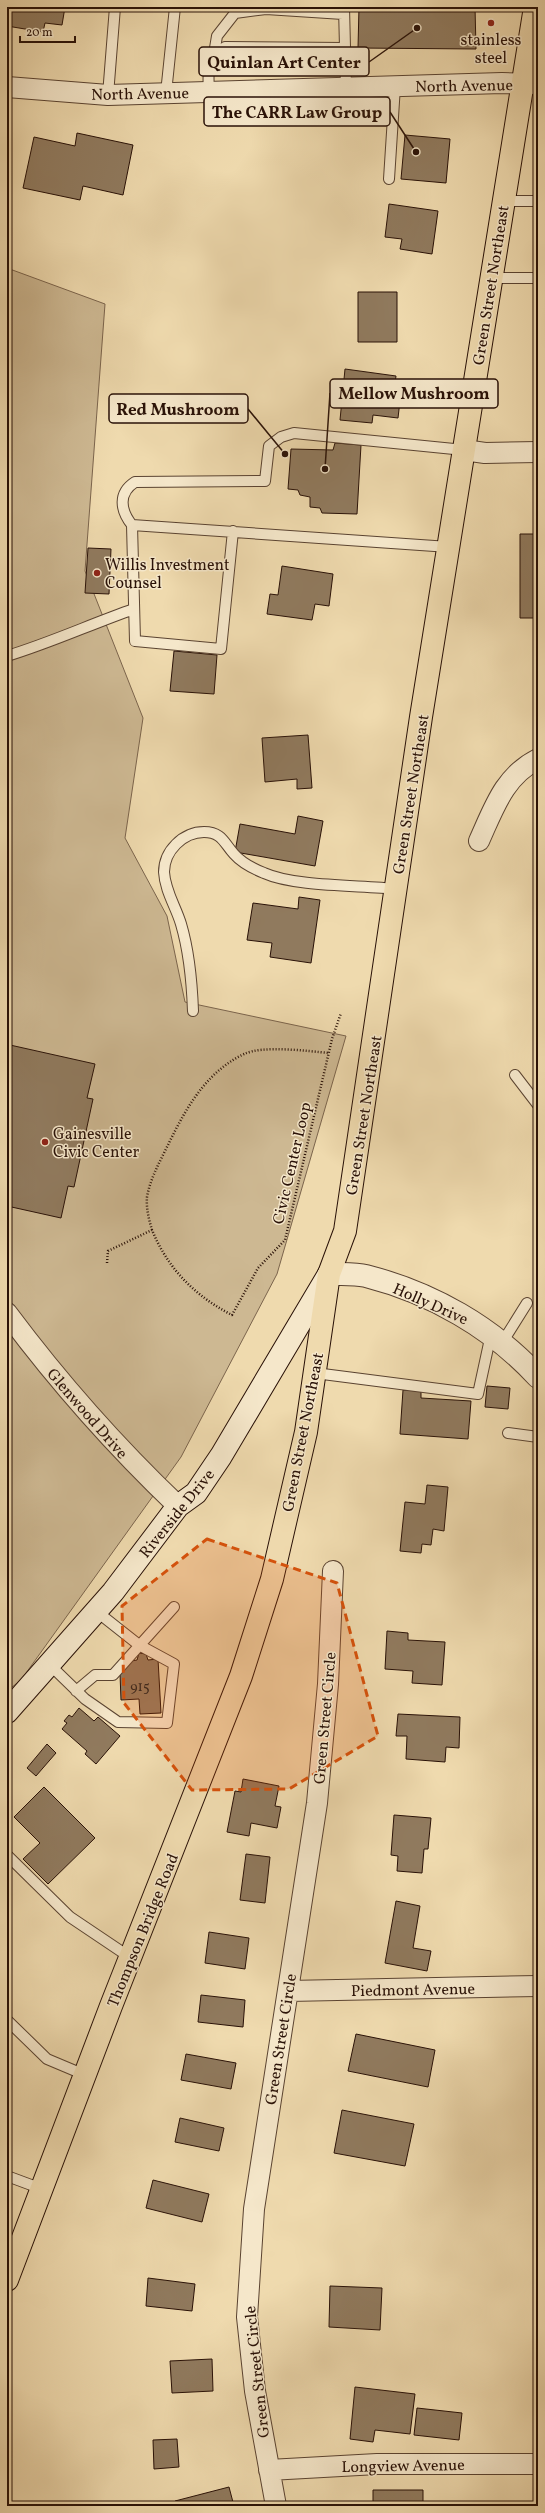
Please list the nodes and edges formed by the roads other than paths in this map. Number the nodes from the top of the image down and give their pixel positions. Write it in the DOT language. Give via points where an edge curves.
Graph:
graph roads {
  1 [pos="115,7"];
  2 [pos="175,7"];
  3 [pos="535,7"];
  4 [pos="344,11"];
  5 [pos="344,48"];
  6 [pos="214,54"];
  7 [pos="530,84"];
  8 [pos="395,86"];
  9 [pos="7,87"];
  10 [pos="346,88"];
  11 [pos="209,92"];
  12 [pos="166,93"];
  13 [pos="108,95"];
  14 [pos="389,179"];
  15 [pos="503,200"];
  16 [pos="538,201"];
  17 [pos="491,278"];
  18 [pos="538,278"];
  19 [pos="464,450"];
  20 [pos="538,452"];
  21 [pos="132,525"];
  22 [pos="233,531"];
  23 [pos="449,546"];
  24 [pos="134,609"];
  25 [pos="7,656"];
  26 [pos="538,759"];
  27 [pos="479,841"];
  28 [pos="396,889"];
  29 [pos="193,1011"];
  30 [pos="515,1075"];
  31 [pos="538,1105"];
  32 [pos="329,1274"];
  33 [pos="527,1303"];
  34 [pos="7,1313"];
  35 [pos="496,1338"];
  36 [pos="315,1372"];
  37 [pos="536,1373"];
  38 [pos="508,1433"];
  39 [pos="538,1437"];
  40 [pos="178,1506"];
  41 [pos="333,1571"];
  42 [pos="272,1578"];
  43 [pos="174,1607"];
  44 [pos="96,1611"];
  45 [pos="139,1645"];
  46 [pos="50,1664"];
  47 [pos="76,1691"];
  48 [pos="7,1712"];
  49 [pos="7,1855"];
  50 [pos="131,1958"];
  51 [pos="538,1986"];
  52 [pos="288,1991"];
  53 [pos="7,2020"];
  54 [pos="85,2076"];
  55 [pos="7,2176"];
  56 [pos="42,2189"];
  57 [pos="7,2280"];
  58 [pos="538,2464"];
  59 [pos="269,2470"];
  60 [pos="276,2506"];
  1 -- 13 [label="lane"];
  2 -- 12 [label="lane"];
  3 -- 7 [label="highway, Green Street Northeast"];
  4 -- 5 [label="lane"];
  4 -- 6 [label="lane" via="266,9 235,13 217,36"];
  5 -- 6 [label="lane" via="225,47"];
  5 -- 10 [label="lane"];
  6 -- 11 [label="lane" via="208,72"];
  7 -- 8 [label="street, North Avenue"];
  7 -- 15 [label="highway, Green Street Northeast"];
  8 -- 10 [label="street, North Avenue"];
  8 -- 14 [label="lane"];
  9 -- 13 [label="street, North Avenue"];
  10 -- 11 [label="street, North Avenue"];
  11 -- 12 [label="street, North Avenue"];
  12 -- 13 [label="street, North Avenue"];
  15 -- 16 [label="lane"];
  15 -- 17 [label="highway, Green Street Northeast"];
  17 -- 18 [label="lane"];
  17 -- 19 [label="highway, Green Street Northeast"];
  19 -- 20 [label="street" via="485,453"];
  19 -- 21 [label="lane" via="294,433 281,437 269,446 265,481 135,482 127,487 121,501 125,516"];
  19 -- 23 [label="highway, Green Street Northeast"];
  21 -- 22 [label="lane"];
  21 -- 24 [label="lane"];
  22 -- 23 [label="lane"];
  22 -- 24 [label="lane" via="221,649 135,641"];
  23 -- 28 [label="highway, Green Street Northeast"];
  24 -- 25 [label="lane"];
  26 -- 27 [label="street" via="522,767 504,787"];
  28 -- 29 [label="lane" via="278,878 247,864 234,854 223,838 213,833 195,832 177,843 167,855 164,872 181,924"];
  28 -- 32 [label="highway, Green Street Northeast" via="345,1231"];
  30 -- 31 [label="lane"];
  32 -- 35 [label="main road, Holly Drive" via="365,1275 412,1291 470,1319"];
  32 -- 36 [label="highway, Green Street Northeast"];
  32 -- 40 [label="main road, Riverside Drive" via="221,1456 196,1493"];
  33 -- 35 [label="lane"];
  34 -- 40 [label="street, Glenwood Drive" via="49,1369 124,1455"];
  35 -- 36 [label="lane" via="478,1394"];
  35 -- 37 [label="main road, Holly Drive"];
  36 -- 42 [label="highway, Green Street Northeast" via="306,1432"];
  38 -- 39 [label="lane"];
  40 -- 44 [label="main road, Riverside Drive"];
  41 -- 52 [label="street, Green Street Circle" via="328,1684 317,1803"];
  42 -- 50 [label="highway, Thompson Bridge Road" via="241,1676"];
  43 -- 45 [label="lane"];
  44 -- 45 [label="lane"];
  44 -- 46 [label="main road, Riverside Drive"];
  45 -- 47 [label="lane" via="113,1675 95,1675"];
  45 -- 47 [label="lane" via="174,1664 166,1723 118,1722"];
  46 -- 47 [label="lane"];
  46 -- 48 [label="main road, Riverside Drive"];
  49 -- 50 [label="lane" via="70,1917"];
  50 -- 54 [label="highway, Thompson Bridge Road"];
  51 -- 52 [label="street, Piedmont Avenue"];
  52 -- 59 [label="street, Green Street Circle" via="254,2209 247,2316"];
  53 -- 54 [label="lane" via="47,2059"];
  54 -- 56 [label="highway, Thompson Bridge Road"];
  55 -- 56 [label="lane"];
  56 -- 57 [label="highway, Thompson Bridge Road"];
  58 -- 59 [label="street, Longview Avenue" via="377,2464"];
  59 -- 60 [label="street, Green Street Circle"];
}
